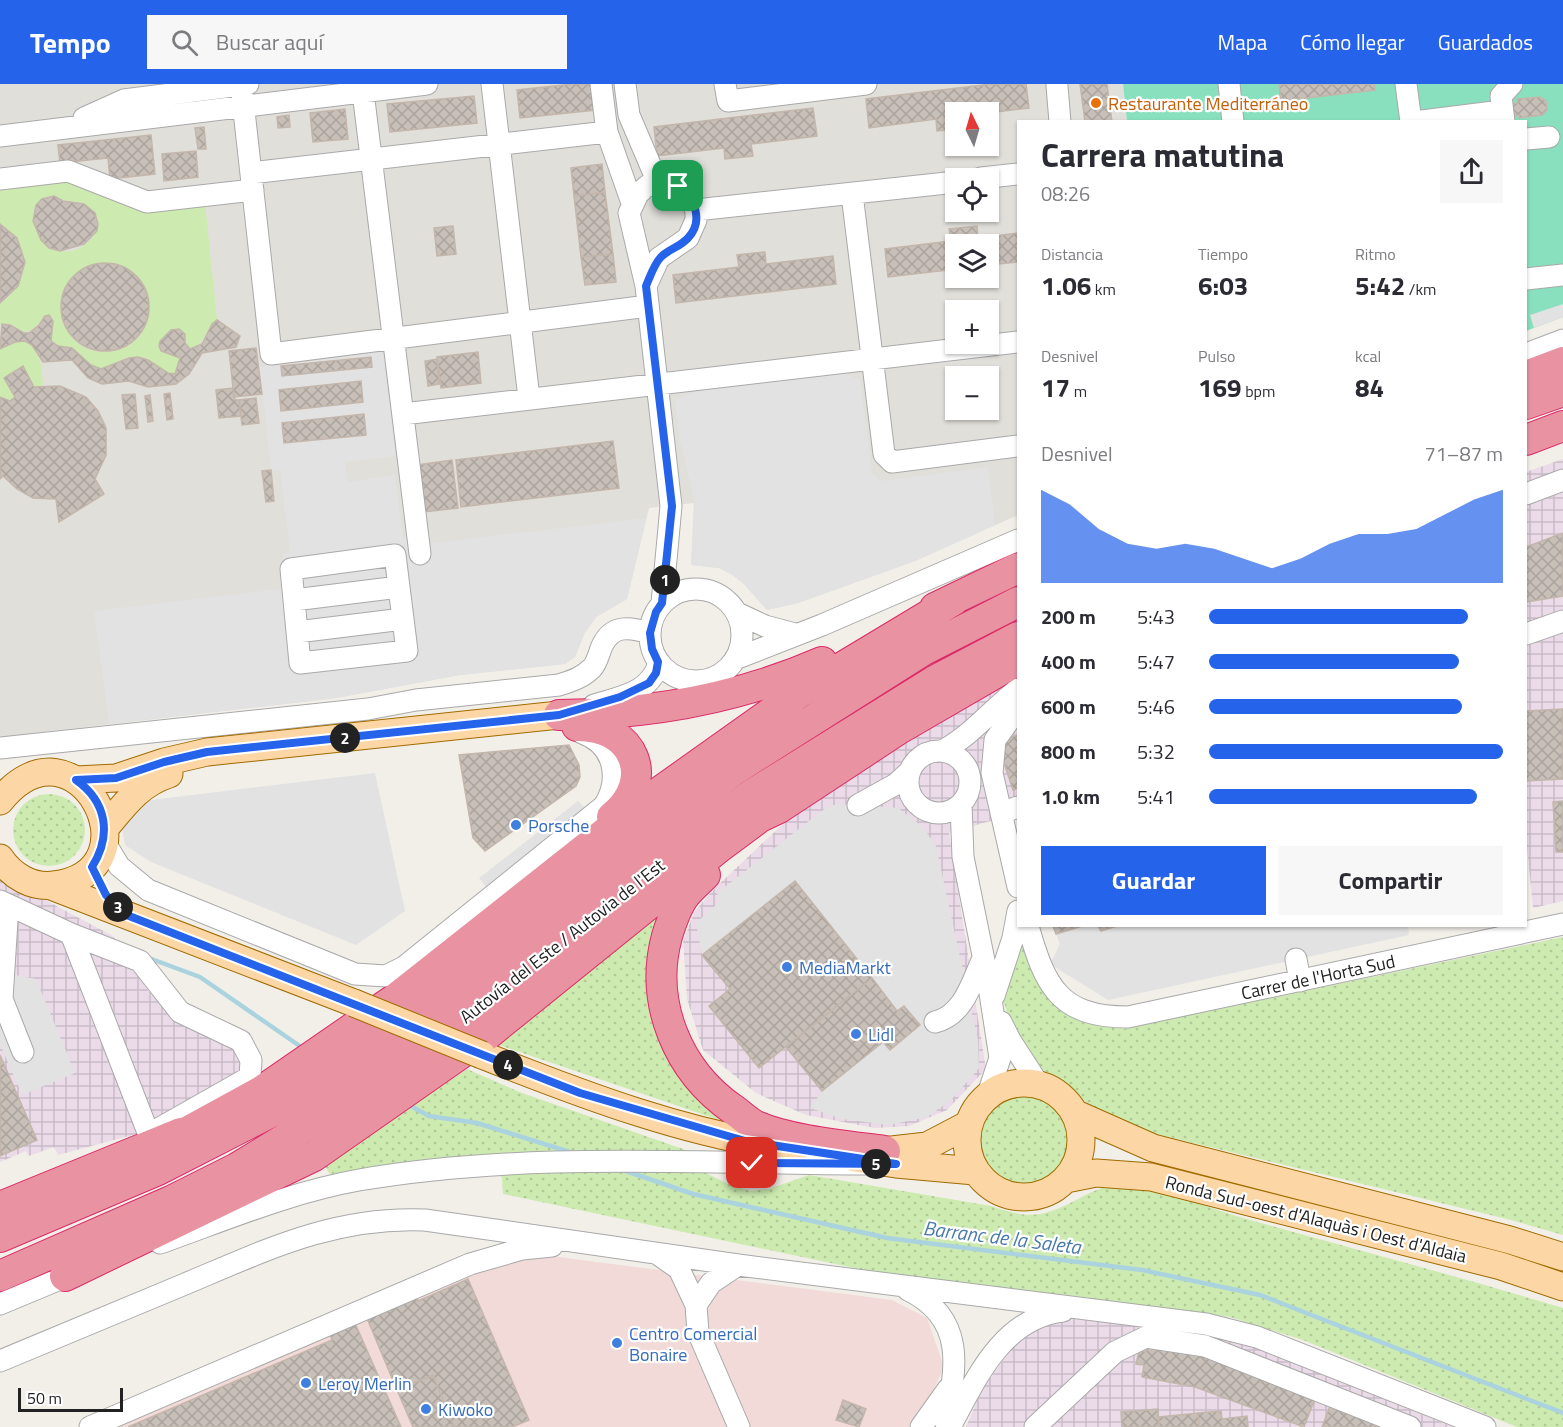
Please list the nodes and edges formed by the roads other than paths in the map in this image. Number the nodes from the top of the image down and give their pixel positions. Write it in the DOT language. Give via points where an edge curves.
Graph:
graph roads {
  1 [pos="243,84"];
  2 [pos="427,84"];
  3 [pos="492,84"];
  4 [pos="601,84"];
  5 [pos="625,84"];
  6 [pos="725,84"];
  7 [pos="866,84"];
  8 [pos="1229,84"];
  9 [pos="1406,84"];
  10 [pos="1512,84"];
  11 [pos="1057,86"];
  12 [pos="363,88"];
  13 [pos="123,101"];
  14 [pos="243,106"];
  15 [pos="629,115"];
  16 [pos="1503,116"];
  17 [pos="1060,120"];
  18 [pos="1233,120"];
  19 [pos="1412,120"];
  20 [pos="1442,120"];
  21 [pos="606,125"];
  22 [pos="0,136"];
  23 [pos="1549,137"];
  24 [pos="1527,139"];
  25 [pos="499,144"];
  26 [pos="371,159"];
  27 [pos="1017,174"];
  28 [pos="999,176"];
  29 [pos="0,178"];
  30 [pos="252,182"];
  31 [pos="658,183"];
  32 [pos="945,183"];
  33 [pos="852,194"];
  34 [pos="632,203"];
  35 [pos="696,210"];
  36 [pos="633,232"];
  37 [pos="670,249"];
  38 [pos="1563,274"];
  39 [pos="1527,279"];
  40 [pos="647,296"];
  41 [pos="520,322"];
  42 [pos="392,338"];
  43 [pos="1563,340"];
  44 [pos="1017,342"];
  45 [pos="1527,354"];
  46 [pos="872,359"];
  47 [pos="1563,362"];
  48 [pos="1527,376"];
  49 [pos="656,382"];
  50 [pos="1563,391"];
  51 [pos="529,398"];
  52 [pos="1527,404"];
  53 [pos="403,414"];
  54 [pos="1563,426"];
  55 [pos="1527,440"];
  56 [pos="1017,446"];
  57 [pos="1563,480"];
  58 [pos="1529,496"];
  59 [pos="1017,540"];
  60 [pos="669,547"];
  61 [pos="420,554"];
  62 [pos="1017,568"];
  63 [pos="399,587"];
  64 [pos="698,588"];
  65 [pos="294,600"];
  66 [pos="954,600"];
  67 [pos="662,603"];
  68 [pos="1017,603"];
  69 [pos="737,613"];
  70 [pos="403,619"];
  71 [pos="1563,621"];
  72 [pos="297,632"];
  73 [pos="650,633"];
  74 [pos="795,634"];
  75 [pos="1527,634"];
  76 [pos="1017,638"];
  77 [pos="735,659"];
  78 [pos="1017,661"];
  79 [pos="658,662"];
  80 [pos="1017,690"];
  81 [pos="1017,690"];
  82 [pos="1017,709"];
  83 [pos="557,722"];
  84 [pos="0,748"];
  85 [pos="942,751"];
  86 [pos="965,764"];
  87 [pos="909,772"];
  88 [pos="76,780"];
  89 [pos="0,801"];
  90 [pos="914,801"];
  91 [pos="961,804"];
  92 [pos="779,808"];
  93 [pos="1010,810"];
  94 [pos="932,813"];
  95 [pos="105,835"];
  96 [pos="963,857"];
  97 [pos="2,862"];
  98 [pos="92,867"];
  99 [pos="1017,877"];
  100 [pos="51,886"];
  101 [pos="4,903"];
  102 [pos="124,914"];
  103 [pos="1017,916"];
  104 [pos="496,921"];
  105 [pos="1563,924"];
  106 [pos="1028,927"];
  107 [pos="71,934"];
  108 [pos="983,958"];
  109 [pos="1296,959"];
  110 [pos="1300,981"];
  111 [pos="991,988"];
  112 [pos="409,1004"];
  113 [pos="935,1022"];
  114 [pos="482,1046"];
  115 [pos="23,1052"];
  116 [pos="1039,1085"];
  117 [pos="264,1091"];
  118 [pos="987,1097"];
  119 [pos="1074,1113"];
  120 [pos="969,1124"];
  121 [pos="198,1126"];
  122 [pos="149,1135"];
  123 [pos="891,1158"];
  124 [pos="975,1171"];
  125 [pos="1066,1179"];
  126 [pos="0,1192"];
  127 [pos="0,1207"];
  128 [pos="0,1221"];
  129 [pos="0,1237"];
  130 [pos="595,1244"];
  131 [pos="656,1254"];
  132 [pos="1563,1257"];
  133 [pos="738,1265"];
  134 [pos="0,1276"];
  135 [pos="65,1276"];
  136 [pos="890,1285"];
  137 [pos="1563,1287"];
  138 [pos="0,1304"];
  139 [pos="696,1305"];
  140 [pos="1084,1308"];
  141 [pos="0,1361"];
  142 [pos="955,1378"];
  143 [pos="90,1427"];
  144 [pos="739,1427"];
  145 [pos="921,1427"];
  146 [pos="944,1427"];
  147 [pos="950,1427"];
  148 [pos="1035,1427"];
  149 [pos="1410,1427"];
  150 [pos="1485,1427"];
  1 -- 13 [label="street"];
  1 -- 14 [label="street"];
  2 -- 12 [label="street"];
  3 -- 25 [label="street"];
  4 -- 21 [label="street"];
  5 -- 15 [label="street"];
  6 -- 7 [label="street" via="728,101"];
  8 -- 18 [label="street"];
  9 -- 19 [label="street"];
  10 -- 16 [label="street" via="1501,96"];
  11 -- 17 [label="street"];
  12 -- 14 [label="street"];
  12 -- 26 [label="street"];
  13 -- 14 [label="street"];
  13 -- 22 [label="street" via="37,131"];
  14 -- 30 [label="street"];
  15 -- 21 [label="street"];
  15 -- 31 [label="street"];
  16 -- 20 [label="street"];
  21 -- 25 [label="street"];
  21 -- 34 [label="street"];
  23 -- 24 [label="street"];
  25 -- 26 [label="street"];
  25 -- 41 [label="street"];
  26 -- 30 [label="street"];
  26 -- 42 [label="street"];
  27 -- 28 [label="street"];
  29 -- 30 [label="street" via="68,171 147,202"];
  30 -- 42 [label="street" via="272,354"];
  31 -- 34 [label="street" via="647,186"];
  31 -- 35 [label="street" via="668,183 686,192"];
  32 -- 33 [label="street"];
  33 -- 35 [label="street"];
  33 -- 46 [label="street"];
  34 -- 36 [label="street" via="629,213"];
  35 -- 37 [label="street" via="688,238"];
  36 -- 37 [label="street" via="649,247"];
  36 -- 40 [label="street"];
  37 -- 40 [label="street" via="659,258"];
  38 -- 39 [label="street"];
  40 -- 41 [label="street"];
  40 -- 49 [label="street"];
  41 -- 42 [label="street"];
  41 -- 51 [label="street"];
  42 -- 53 [label="street"];
  43 -- 45 [label="street"];
  44 -- 46 [label="street"];
  46 -- 49 [label="street"];
  46 -- 56 [label="street" via="884,453 892,462"];
  47 -- 48 [label="highway"];
  49 -- 51 [label="street"];
  49 -- 60 [label="street" via="672,506"];
  50 -- 52 [label="highway"];
  51 -- 53 [label="street"];
  53 -- 61 [label="street"];
  54 -- 55 [label="highway"];
  57 -- 58 [label="street"];
  59 -- 74 [label="street"];
  60 -- 64 [label="street" via="677,570"];
  60 -- 67 [label="street"];
  62 -- 66 [label="highway"];
  63 -- 65 [label="street"];
  63 -- 65 [label="street" via="395,555 291,569"];
  63 -- 70 [label="street"];
  64 -- 67 [label="street" via="685,590"];
  64 -- 69 [label="street" via="727,600"];
  65 -- 72 [label="street"];
  66 -- 83 [label="highway" via="790,676 717,699"];
  66 -- 104 [label="highway" via="796,695 634,810"];
  67 -- 73 [label="street"];
  68 -- 112 [label="highway, Autovía del Este / Autovia de l'Est" via="921,651 734,770 457,986"];
  69 -- 74 [label="street"];
  69 -- 77 [label="street" via="742,636"];
  70 -- 72 [label="street"];
  70 -- 72 [label="street" via="407,651 300,663"];
  71 -- 75 [label="street"];
  73 -- 79 [label="street"];
  73 -- 84 [label="street" via="630,626 612,632 594,666 578,679 559,685"];
  74 -- 77 [label="street"];
  76 -- 134 [label="highway, Autovía del Este / Autovia de l'Est" via="936,680 751,795 455,1023 296,1132 237,1168 171,1201"];
  77 -- 79 [label="street" via="712,678 698,681 683,679"];
  78 -- 92 [label="highway" via="899,729"];
  79 -- 83 [label="street" via="649,683 636,691"];
  80 -- 85 [label="street" via="993,708 970,734"];
  81 -- 86 [label="street" via="989,721"];
  82 -- 93 [label="street" via="995,740 992,773"];
  83 -- 88 [label="main road" via="207,752 116,778"];
  83 -- 95 [label="main road" via="183,770 144,785 132,795"];
  83 -- 95 [label="street" via="588,735 606,749 615,783 604,806 404,968 386,976 366,976 333,967 148,890 119,866"];
  83 -- 104 [label="highway" via="614,733 634,760 631,792 619,811 512,899"];
  85 -- 86 [label="street"];
  85 -- 87 [label="street" via="922,756"];
  86 -- 91 [label="street" via="970,785"];
  87 -- 90 [label="street" via="909,792"];
  87 -- 90 [label="street" via="896,784 858,805 885,798"];
  88 -- 89 [label="main road" via="59,774 26,778 11,787"];
  88 -- 95 [label="main road" via="97,800"];
  90 -- 94 [label="street"];
  91 -- 94 [label="street"];
  91 -- 96 [label="street"];
  92 -- 114 [label="highway" via="717,849"];
  92 -- 123 [label="highway" via="684,896 670,926 662,956 663,1005 674,1041 695,1076 721,1101 756,1125"];
  93 -- 99 [label="street"];
  94 -- 96 [label="street" via="944,824"];
  95 -- 98 [label="main road"];
  96 -- 108 [label="street"];
  97 -- 100 [label="main road" via="26,881"];
  98 -- 100 [label="main road" via="66,884"];
  98 -- 102 [label="main road" via="106,895"];
  100 -- 102 [label="main road"];
  101 -- 107 [label="street"];
  101 -- 115 [label="street" via="2,999"];
  102 -- 114 [label="main road, bridge" via="354,1003"];
  103 -- 111 [label="street" via="1013,938"];
  104 -- 112 [label="highway"];
  105 -- 110 [label="street, Carrer de l'Horta Sud"];
  106 -- 110 [label="street, Carrer de l'Horta Sud" via="1039,964 1053,988 1073,1007 1101,1017 1128,1017"];
  107 -- 117 [label="street" via="140,961 180,1012 241,1041"];
  107 -- 122 [label="street"];
  108 -- 111 [label="street"];
  108 -- 113 [label="street" via="962,1006"];
  109 -- 110 [label="street"];
  111 -- 116 [label="street" via="1002,1025"];
  111 -- 118 [label="street" via="1000,1058"];
  112 -- 117 [label="highway, Autovía del Este / Autovia de l'Est"];
  114 -- 123 [label="main road" via="580,1093 661,1119 745,1141"];
  114 -- 135 [label="highway" via="314,1156"];
  116 -- 118 [label="main road" via="1003,1087"];
  116 -- 119 [label="main road" via="1059,1096"];
  117 -- 121 [label="highway"];
  117 -- 122 [label="street"];
  117 -- 129 [label="highway, Autovía del Este / Autovia de l'Est" via="158,1170"];
  118 -- 120 [label="main road"];
  119 -- 125 [label="main road" via="1081,1147 1076,1165"];
  119 -- 132 [label="main road, Ronda Sud-oest d'Alaquàs i Oest d'Aldaia" via="1153,1148"];
  120 -- 123 [label="main road" via="927,1146"];
  120 -- 124 [label="main road" via="968,1156"];
  121 -- 127 [label="highway"];
  121 -- 128 [label="highway"];
  122 -- 126 [label="street"];
  123 -- 124 [label="main road"];
  123 -- 135 [label="street" via="752,1163 613,1160 394,1175 318,1189"];
  124 -- 125 [label="main road" via="987,1184 1018,1197 1044,1193"];
  125 -- 137 [label="main road, Ronda Sud-oest d'Alaquàs i Oest d'Aldaia" via="1096,1173 1151,1177 1501,1266"];
  130 -- 131 [label="street"];
  130 -- 141 [label="street" via="425,1220 392,1218 344,1225 295,1238"];
  130 -- 143 [label="street" via="522,1249 470,1264"];
  131 -- 133 [label="street"];
  131 -- 139 [label="street" via="679,1269"];
  133 -- 136 [label="street"];
  133 -- 139 [label="street" via="711,1283"];
  135 -- 138 [label="street"];
  136 -- 140 [label="street"];
  136 -- 142 [label="street" via="922,1297 941,1317 953,1344"];
  139 -- 144 [label="street" via="698,1332"];
  140 -- 147 [label="street" via="1051,1312 1028,1320 1005,1340 979,1373"];
  140 -- 150 [label="street" via="1206,1324 1257,1337"];
  142 -- 145 [label="street"];
  142 -- 146 [label="street"];
  148 -- 149 [label="street" via="1114,1352 1146,1337 1205,1346"];
}
